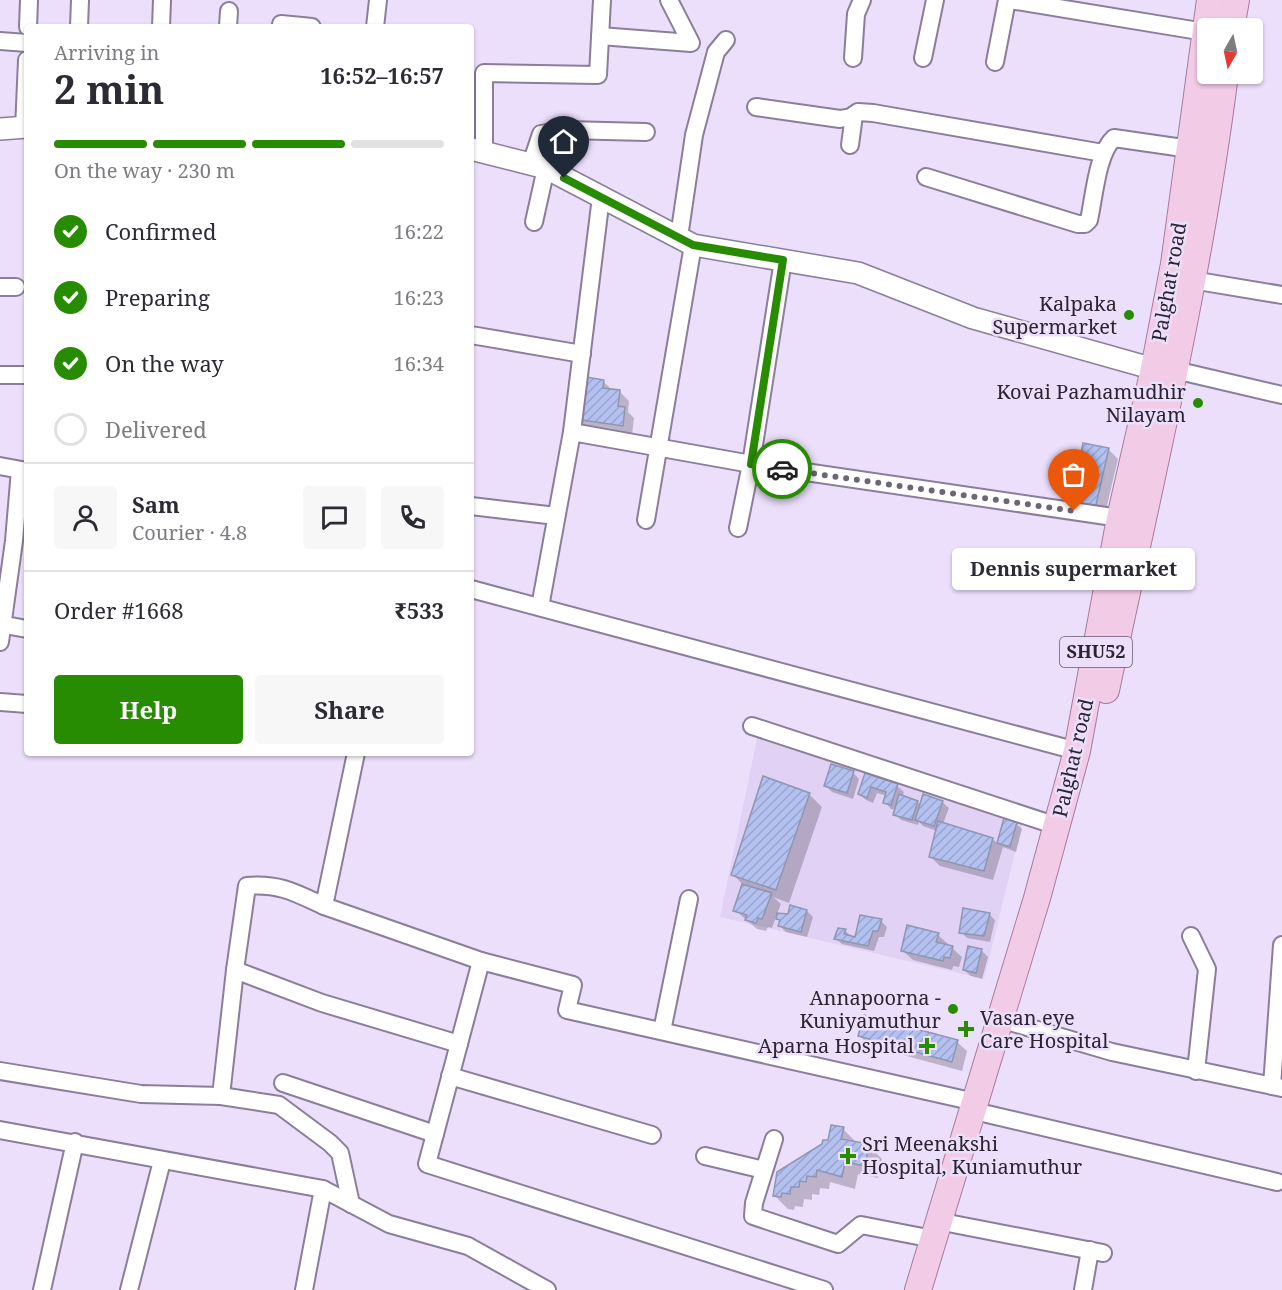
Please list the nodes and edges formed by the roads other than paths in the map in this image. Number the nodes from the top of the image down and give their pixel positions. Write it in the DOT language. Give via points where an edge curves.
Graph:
graph roads {
  1 [pos="29,0"];
  2 [pos="80,0"];
  3 [pos="162,0"];
  4 [pos="378,0"];
  5 [pos="602,0"];
  6 [pos="669,0"];
  7 [pos="862,0"];
  8 [pos="935,0"];
  9 [pos="1009,0"];
  10 [pos="1210,0"];
  11 [pos="1236,0"];
  12 [pos="1207,18"];
  13 [pos="1233,18"];
  14 [pos="28,24"];
  15 [pos="79,24"];
  16 [pos="161,24"];
  17 [pos="375,24"];
  18 [pos="1197,31"];
  19 [pos="600,36"];
  20 [pos="726,40"];
  21 [pos="0,41"];
  22 [pos="24,43"];
  23 [pos="853,58"];
  24 [pos="923,58"];
  25 [pos="995,62"];
  26 [pos="1198,84"];
  27 [pos="1224,84"];
  28 [pos="756,107"];
  29 [pos="854,115"];
  30 [pos="24,128"];
  31 [pos="0,129"];
  32 [pos="646,132"];
  33 [pos="849,145"];
  34 [pos="1190,148"];
  35 [pos="477,151"];
  36 [pos="1103,153"];
  37 [pos="538,166"];
  38 [pos="926,177"];
  39 [pos="601,197"];
  40 [pos="534,222"];
  41 [pos="686,241"];
  42 [pos="783,260"];
  43 [pos="1192,280"];
  44 [pos="1282,295"];
  45 [pos="474,336"];
  46 [pos="582,354"];
  47 [pos="1164,370"];
  48 [pos="0,375"];
  49 [pos="24,375"];
  50 [pos="1282,395"];
  51 [pos="572,432"];
  52 [pos="658,448"];
  53 [pos="751,464"];
  54 [pos="0,466"];
  55 [pos="24,470"];
  56 [pos="474,506"];
  57 [pos="556,516"];
  58 [pos="1120,518"];
  59 [pos="646,520"];
  60 [pos="738,528"];
  61 [pos="7,540"];
  62 [pos="474,590"];
  63 [pos="540,607"];
  64 [pos="1,624"];
  65 [pos="24,628"];
  66 [pos="0,642"];
  67 [pos="0,702"];
  68 [pos="24,704"];
  69 [pos="752,726"];
  70 [pos="1077,751"];
  71 [pos="355,756"];
  72 [pos="1057,826"];
  73 [pos="689,899"];
  74 [pos="324,906"];
  75 [pos="1191,936"];
  76 [pos="1282,954"];
  77 [pos="481,961"];
  78 [pos="235,970"];
  79 [pos="1007,1021"];
  80 [pos="662,1031"];
  81 [pos="459,1044"];
  82 [pos="0,1071"];
  83 [pos="1196,1071"];
  84 [pos="450,1076"];
  85 [pos="283,1083"];
  86 [pos="1277,1087"];
  87 [pos="221,1096"];
  88 [pos="981,1108"];
  89 [pos="0,1130"];
  90 [pos="435,1134"];
  91 [pos="652,1135"];
  92 [pos="774,1139"];
  93 [pos="75,1142"];
  94 [pos="705,1156"];
  95 [pos="162,1161"];
  96 [pos="764,1170"];
  97 [pos="1277,1182"];
  98 [pos="323,1189"];
  99 [pos="351,1204"];
  100 [pos="943,1232"];
  101 [pos="42,1290"];
  102 [pos="129,1290"];
  103 [pos="304,1290"];
  104 [pos="547,1290"];
  105 [pos="824,1290"];
  106 [pos="918,1290"];
  107 [pos="933,1290"];
  108 [pos="1083,1290"];
  1 -- 14 [label="street"];
  2 -- 15 [label="street"];
  3 -- 16 [label="street"];
  4 -- 17 [label="street"];
  5 -- 19 [label="street"];
  6 -- 19 [label="street" via="692,43"];
  7 -- 23 [label="street" via="856,14"];
  8 -- 24 [label="street"];
  9 -- 18 [label="street"];
  9 -- 25 [label="street"];
  10 -- 12 [label="main road, Palghat road / SHU52"];
  11 -- 13 [label="main road"];
  19 -- 35 [label="street" via="598,75 484,73"];
  20 -- 41 [label="street" via="716,52 694,135"];
  21 -- 22 [label="street"];
  26 -- 34 [label="main road, Palghat road / SHU52"];
  27 -- 43 [label="main road, Palghat road / SHU52"];
  28 -- 29 [label="street" via="840,119"];
  29 -- 33 [label="street"];
  29 -- 36 [label="street" via="873,112"];
  30 -- 31 [label="street"];
  32 -- 37 [label="street" via="566,130 541,134"];
  34 -- 36 [label="street" via="1114,138"];
  34 -- 47 [label="main road, Palghat road / SHU52"];
  35 -- 37 [label="street"];
  36 -- 38 [label="street" via="1085,224"];
  37 -- 39 [label="street"];
  37 -- 40 [label="street"];
  39 -- 41 [label="street"];
  39 -- 46 [label="street"];
  41 -- 42 [label="street"];
  41 -- 52 [label="street"];
  42 -- 47 [label="street" via="858,273 973,318"];
  42 -- 53 [label="street"];
  43 -- 44 [label="street"];
  43 -- 47 [label="main road, Palghat road / SHU52"];
  45 -- 46 [label="street"];
  46 -- 51 [label="street"];
  47 -- 50 [label="street"];
  47 -- 58 [label="main road, Palghat road / SHU52"];
  47 -- 79 [label="main road, Palghat road / SHU52" via="1076,822"];
  48 -- 49 [label="street"];
  51 -- 52 [label="street"];
  51 -- 57 [label="street"];
  52 -- 53 [label="street"];
  52 -- 59 [label="street"];
  53 -- 58 [label="street"];
  53 -- 60 [label="street"];
  54 -- 55 [label="street"];
  55 -- 61 [label="street"];
  56 -- 57 [label="street"];
  57 -- 63 [label="street"];
  58 -- 70 [label="main road, Palghat road / SHU52"];
  61 -- 64 [label="street"];
  62 -- 63 [label="street"];
  63 -- 70 [label="street"];
  64 -- 65 [label="street"];
  64 -- 66 [label="street"];
  67 -- 68 [label="street"];
  69 -- 72 [label="street"];
  70 -- 72 [label="main road, Palghat road / SHU52"];
  71 -- 74 [label="street"];
  72 -- 79 [label="main road, Palghat road / SHU52"];
  73 -- 80 [label="street"];
  74 -- 77 [label="street"];
  74 -- 78 [label="street" via="286,888 247,886"];
  75 -- 83 [label="street" via="1207,969"];
  76 -- 86 [label="street"];
  77 -- 80 [label="street" via="573,985 567,1010"];
  77 -- 81 [label="street"];
  78 -- 81 [label="street" via="322,1003"];
  78 -- 87 [label="street"];
  79 -- 83 [label="street" via="1112,1052"];
  79 -- 88 [label="main road, Palghat road / SHU52"];
  80 -- 88 [label="street"];
  81 -- 84 [label="street"];
  82 -- 87 [label="street" via="141,1094"];
  83 -- 86 [label="street"];
  84 -- 90 [label="street"];
  84 -- 91 [label="street"];
  85 -- 90 [label="street"];
  87 -- 99 [label="street" via="279,1105 330,1143 339,1153"];
  88 -- 97 [label="street"];
  88 -- 100 [label="main road, Palghat road / SHU52"];
  89 -- 93 [label="street"];
  90 -- 105 [label="street" via="427,1164"];
  92 -- 96 [label="street"];
  93 -- 95 [label="street"];
  93 -- 101 [label="street"];
  94 -- 96 [label="street"];
  95 -- 98 [label="street"];
  95 -- 102 [label="street"];
  96 -- 100 [label="street" via="753,1216 838,1244 861,1225"];
  98 -- 99 [label="street"];
  98 -- 103 [label="street"];
  99 -- 104 [label="street" via="389,1224 468,1246"];
  100 -- 106 [label="main road, Palghat road / SHU52"];
  100 -- 107 [label="main road, Palghat road / SHU52"];
  100 -- 108 [label="street" via="1097,1252"];
}
